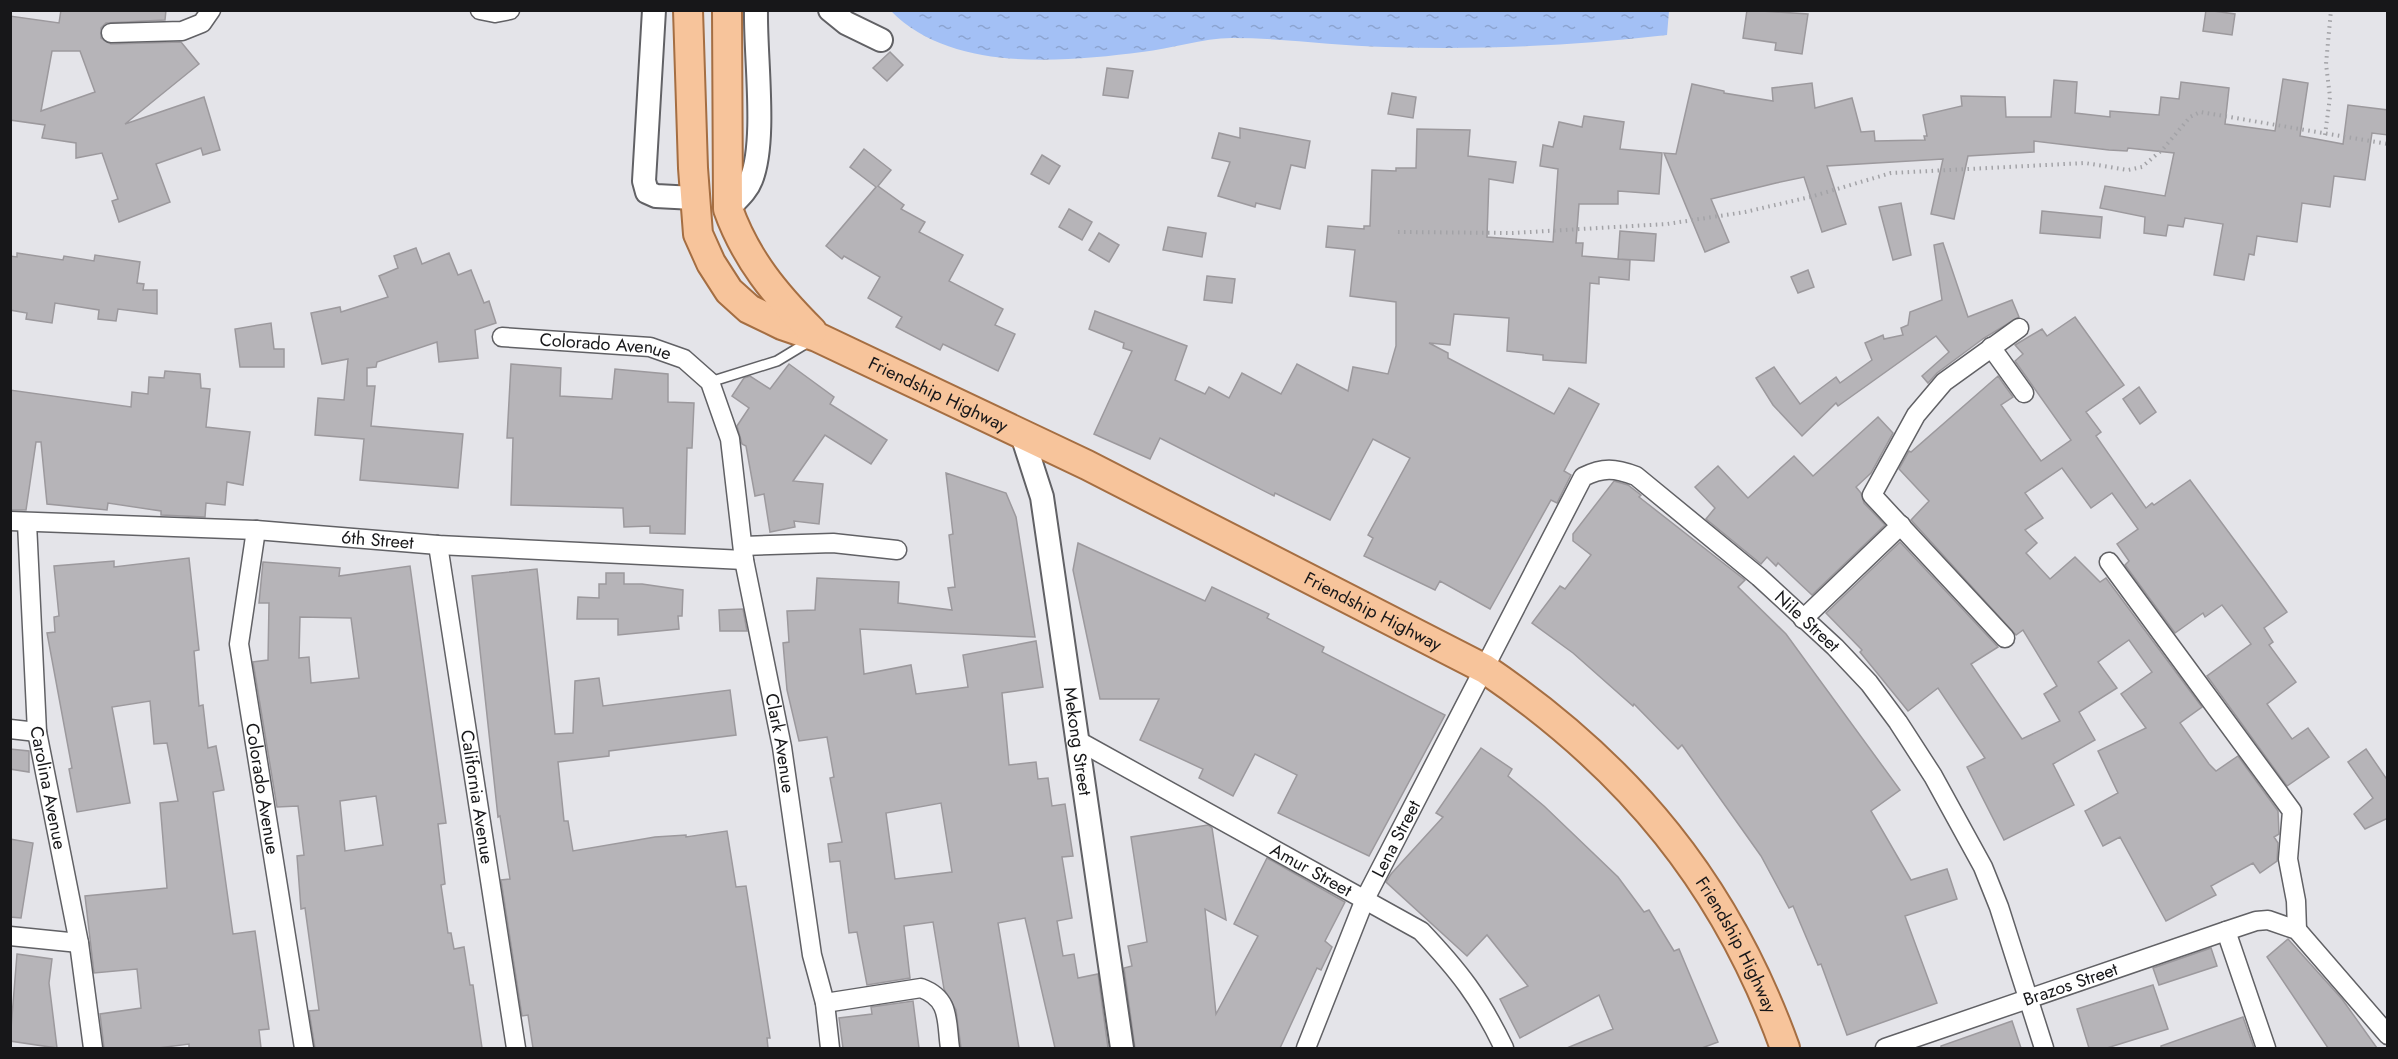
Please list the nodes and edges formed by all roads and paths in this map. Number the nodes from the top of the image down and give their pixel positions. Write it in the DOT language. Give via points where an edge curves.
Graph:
graph roads {
  1 [pos="211,10"];
  2 [pos="480,10"];
  3 [pos="510,10"];
  4 [pos="654,10"];
  5 [pos="688,10"];
  6 [pos="727,10"];
  7 [pos="756,10"];
  8 [pos="830,10"];
  9 [pos="2331,10"];
  10 [pos="111,33"];
  11 [pos="881,40"];
  12 [pos="2325,135"];
  13 [pos="2388,144"];
  14 [pos="694,198"];
  15 [pos="728,209"];
  16 [pos="1398,232"];
  17 [pos="2019,328"];
  18 [pos="502,337"];
  19 [pos="817,337"];
  20 [pos="1991,347"];
  21 [pos="710,382"];
  22 [pos="2024,393"];
  23 [pos="1022,435"];
  24 [pos="730,439"];
  25 [pos="19,522"];
  26 [pos="1901,525"];
  27 [pos="256,530"];
  28 [pos="438,545"];
  29 [pos="897,550"];
  30 [pos="744,553"];
  31 [pos="2109,562"];
  32 [pos="1803,619"];
  33 [pos="2005,638"];
  34 [pos="1485,669"];
  35 [pos="10,729"];
  36 [pos="37,732"];
  37 [pos="1076,739"];
  38 [pos="1365,899"];
  39 [pos="2297,930"];
  40 [pos="2226,931"];
  41 [pos="10,936"];
  42 [pos="79,943"];
  43 [pos="2027,999"];
  44 [pos="825,1003"];
  45 [pos="2388,1035"];
  46 [pos="93,1048"];
  47 [pos="304,1048"];
  48 [pos="516,1048"];
  49 [pos="830,1048"];
  50 [pos="950,1048"];
  51 [pos="1122,1048"];
  52 [pos="1306,1048"];
  53 [pos="1504,1048"];
  54 [pos="1785,1048"];
  55 [pos="1885,1048"];
  56 [pos="2044,1048"];
  57 [pos="2266,1048"];
  1 -- 10 [label="street" via="202,23 182,31"];
  2 -- 3 [label="street"];
  4 -- 14 [label="street" via="644,181 647,192 656,196"];
  5 -- 14 [label="main road, Friendship Highway"];
  6 -- 15 [label="main road, Friendship Highway"];
  7 -- 15 [label="street" via="756,166 751,182"];
  8 -- 11 [label="street" via="846,23"];
  9 -- 12 [label="path" via="2326,64 2330,97"];
  12 -- 13 [label="path"];
  12 -- 16 [label="path" via="2200,112 2190,117 2142,167 2128,170 2085,163 1891,173 1756,210 1667,224 1513,233"];
  14 -- 19 [label="main road, Friendship Highway" via="698,234 729,291 749,309"];
  15 -- 19 [label="main road, Friendship Highway" via="757,270"];
  17 -- 20 [label="street"];
  18 -- 21 [label="street, Colorado Avenue" via="650,347 684,359"];
  19 -- 21 [label="lane" via="777,361"];
  19 -- 23 [label="main road, Friendship Highway"];
  20 -- 22 [label="street"];
  20 -- 26 [label="street" via="1944,382 1916,415 1872,495"];
  21 -- 24 [label="street, Colorado Avenue"];
  23 -- 34 [label="main road, Friendship Highway"];
  23 -- 37 [label="street, Mekong Street" via="1042,497"];
  24 -- 30 [label="street, Clark Avenue"];
  25 -- 27 [label="street, 6th Street"];
  25 -- 36 [label="street, Carolina Avenue"];
  26 -- 32 [label="street"];
  26 -- 33 [label="street"];
  27 -- 28 [label="street, 6th Street"];
  27 -- 47 [label="street, Colorado Avenue" via="239,644"];
  28 -- 30 [label="street, 6th Street"];
  28 -- 48 [label="street, California Avenue"];
  29 -- 30 [label="street, 6th Street" via="832,543"];
  30 -- 44 [label="street, Clark Avenue" via="782,747 812,955"];
  31 -- 39 [label="street" via="2292,811 2288,859"];
  32 -- 34 [label="street, Nile Street" via="1759,577 1636,476 1617,469 1600,469 1583,477"];
  32 -- 43 [label="street, Nile Street" via="1869,683 1939,786 1995,897"];
  34 -- 38 [label="street, Lena Street"];
  34 -- 54 [label="main road, Friendship Highway" via="1540,706 1619,777 1681,851 1735,936"];
  35 -- 36 [label="street"];
  36 -- 42 [label="street, Carolina Avenue"];
  37 -- 38 [label="street, Amur Street"];
  37 -- 51 [label="street, Mekong Street"];
  38 -- 52 [label="street, Lena Street"];
  38 -- 53 [label="street, Amur Street" via="1421,931 1458,969 1485,1007"];
  39 -- 40 [label="street, Brazos Street" via="2283,923 2256,921"];
  39 -- 45 [label="street"];
  40 -- 43 [label="street, Brazos Street"];
  40 -- 57 [label="street"];
  41 -- 42 [label="street"];
  42 -- 46 [label="street, Carolina Avenue"];
  43 -- 55 [label="street, Brazos Street"];
  43 -- 56 [label="street, Nile Street"];
  44 -- 49 [label="street, Clark Avenue"];
  44 -- 50 [label="street" via="921,988 936,993 944,1006"];
}
